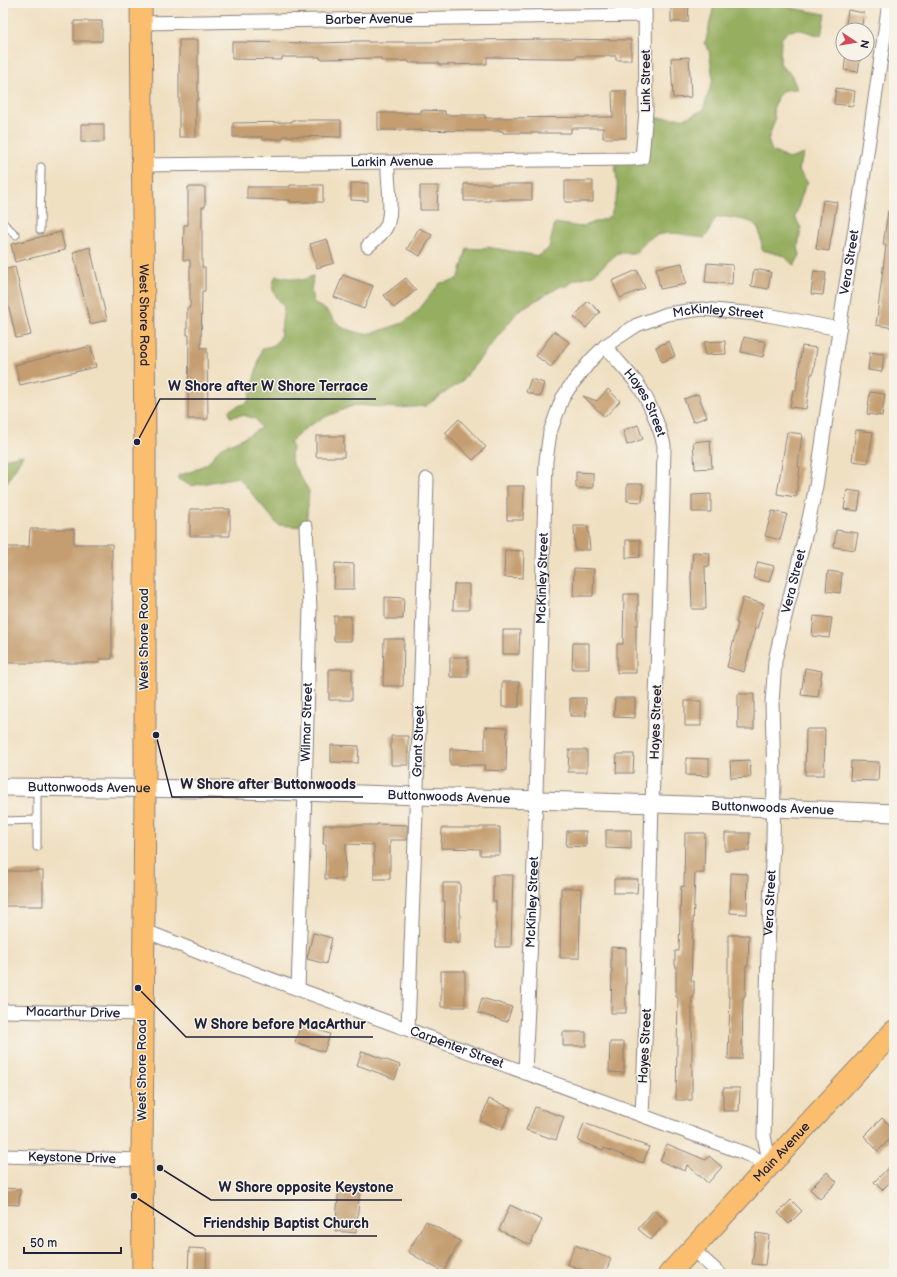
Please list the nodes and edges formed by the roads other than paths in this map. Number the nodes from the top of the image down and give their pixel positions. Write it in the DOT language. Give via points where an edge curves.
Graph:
graph roads {
  1 [pos="888,3"];
  2 [pos="645,9"];
  3 [pos="141,13"];
  4 [pos="642,158"];
  5 [pos="388,163"];
  6 [pos="142,165"];
  7 [pos="41,167"];
  8 [pos="3,223"];
  9 [pos="40,230"];
  10 [pos="16,235"];
  11 [pos="368,246"];
  12 [pos="839,330"];
  13 [pos="605,346"];
  14 [pos="427,479"];
  15 [pos="306,527"];
  16 [pos="3,787"];
  17 [pos="37,788"];
  18 [pos="145,789"];
  19 [pos="305,793"];
  20 [pos="417,796"];
  21 [pos="535,800"];
  22 [pos="652,805"];
  23 [pos="773,808"];
  24 [pos="894,813"];
  25 [pos="37,820"];
  26 [pos="3,821"];
  27 [pos="37,847"];
  28 [pos="143,930"];
  29 [pos="298,988"];
  30 [pos="3,1011"];
  31 [pos="143,1014"];
  32 [pos="408,1029"];
  33 [pos="894,1031"];
  34 [pos="525,1073"];
  35 [pos="642,1115"];
  36 [pos="3,1156"];
  37 [pos="142,1160"];
  38 [pos="770,1165"];
  39 [pos="692,1249"];
  40 [pos="143,1274"];
  41 [pos="669,1274"];
  42 [pos="720,1274"];
  1 -- 12 [label="street, Vera Street"];
  2 -- 3 [label="street, Barber Avenue"];
  2 -- 4 [label="street, Link Street" via="646,111"];
  3 -- 6 [label="main road, West Shore Road"];
  4 -- 5 [label="street, Larkin Avenue"];
  5 -- 6 [label="street, Larkin Avenue"];
  5 -- 11 [label="street" via="388,224"];
  6 -- 18 [label="main road, West Shore Road"];
  7 -- 9 [label="lane"];
  8 -- 10 [label="lane"];
  12 -- 13 [label="street, McKinley Street" via="768,316 702,309 657,317"];
  12 -- 23 [label="street, Vera Street" via="808,528 775,661 772,703"];
  13 -- 21 [label="street, McKinley Street" via="576,378 562,399 549,440 546,461"];
  13 -- 22 [label="street, Hayes Street" via="637,383 657,423 664,445"];
  14 -- 20 [label="street, Grant Street"];
  15 -- 19 [label="street, Wilmar Street" via="310,608"];
  16 -- 17 [label="street, Buttonwoods Avenue"];
  17 -- 18 [label="street, Buttonwoods Avenue"];
  17 -- 25 [label="lane"];
  18 -- 19 [label="street, Buttonwoods Avenue"];
  18 -- 28 [label="main road, West Shore Road"];
  19 -- 20 [label="street, Buttonwoods Avenue"];
  19 -- 29 [label="street, Wilmar Street"];
  20 -- 21 [label="street, Buttonwoods Avenue"];
  20 -- 32 [label="street, Grant Street"];
  21 -- 22 [label="street, Buttonwoods Avenue"];
  21 -- 34 [label="street, McKinley Street"];
  22 -- 23 [label="street, Buttonwoods Avenue"];
  22 -- 35 [label="street, Hayes Street" via="648,993"];
  23 -- 24 [label="street, Buttonwoods Avenue"];
  23 -- 38 [label="street, Vera Street" via="764,1136"];
  25 -- 26 [label="lane"];
  25 -- 27 [label="lane"];
  28 -- 29 [label="street, Carpenter Street"];
  28 -- 31 [label="main road, West Shore Road"];
  29 -- 32 [label="street, Carpenter Street"];
  30 -- 31 [label="street, Macarthur Drive"];
  31 -- 37 [label="main road, West Shore Road"];
  32 -- 34 [label="street, Carpenter Street"];
  33 -- 38 [label="main road, Main Avenue"];
  34 -- 35 [label="street, Carpenter Street"];
  35 -- 38 [label="street, Carpenter Street"];
  36 -- 37 [label="street, Keystone Drive"];
  37 -- 40 [label="main road, West Shore Road"];
  38 -- 39 [label="main road, Main Avenue"];
  39 -- 41 [label="main road, Main Avenue"];
  39 -- 42 [label="street"];
}
